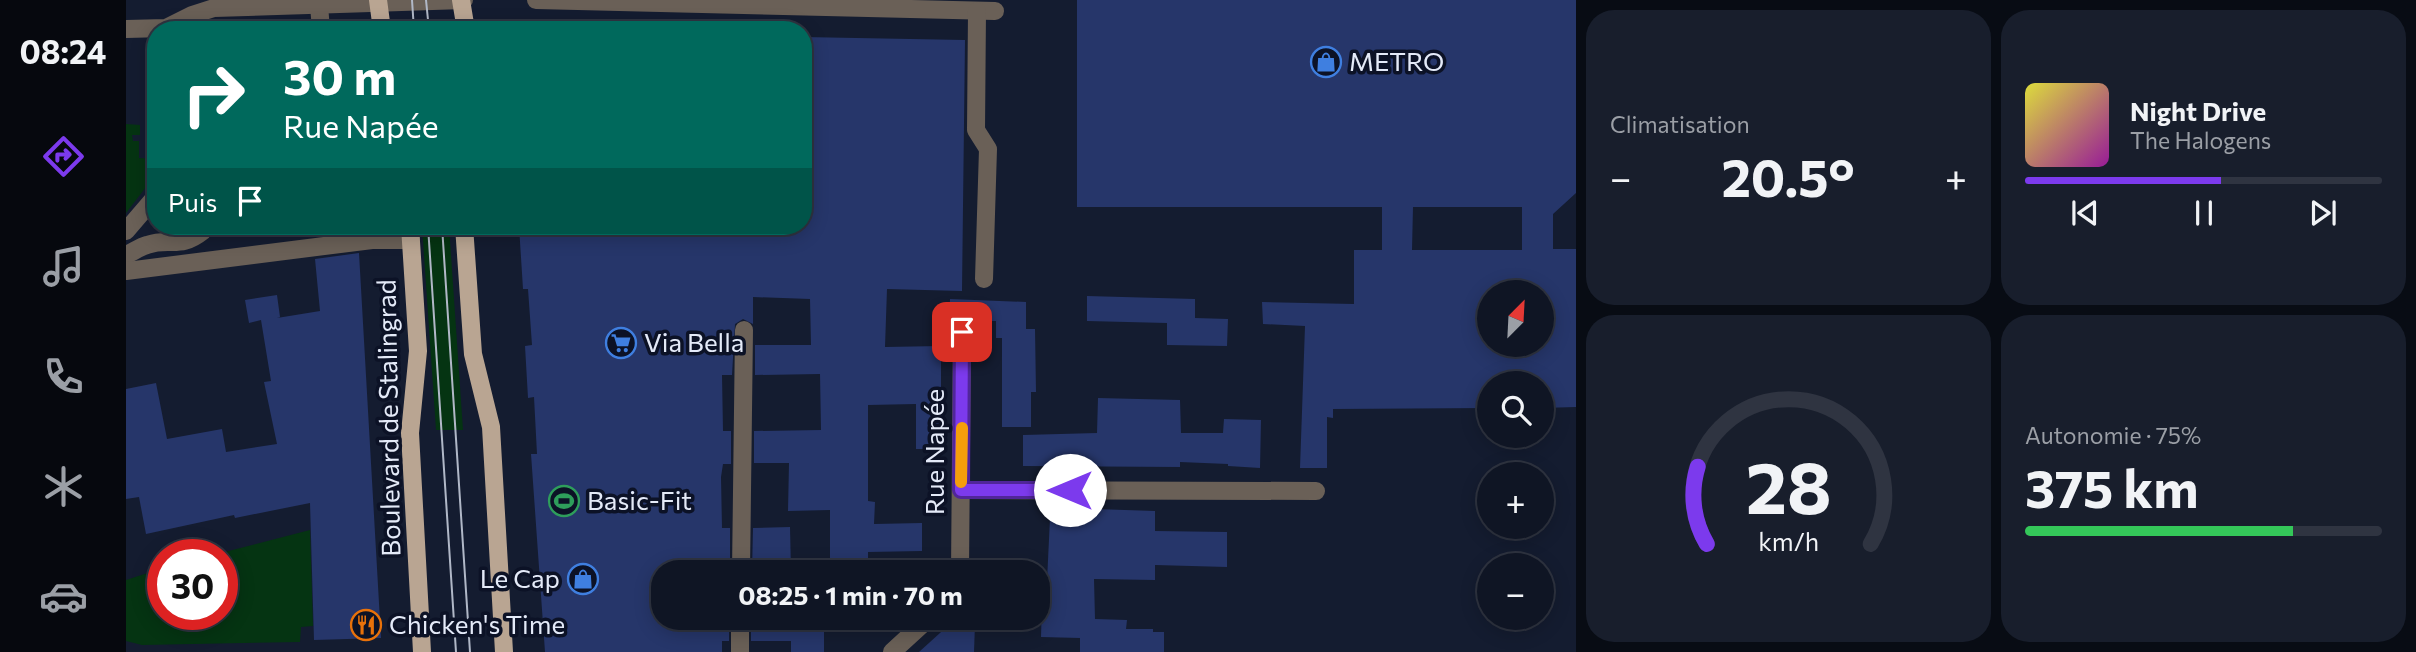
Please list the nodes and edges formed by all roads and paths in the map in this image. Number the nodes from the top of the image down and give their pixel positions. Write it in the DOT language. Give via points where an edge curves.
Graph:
graph roads {
  1 [pos="462,0"];
  2 [pos="536,0"];
  3 [pos="378,1"];
  4 [pos="319,5"];
  5 [pos="181,21"];
  6 [pos="320,21"];
  7 [pos="381,21"];
  8 [pos="465,21"];
  9 [pos="126,29"];
  10 [pos="147,29"];
  11 [pos="147,206"];
  12 [pos="126,231"];
  13 [pos="198,235"];
  14 [pos="335,235"];
  15 [pos="346,235"];
  16 [pos="399,235"];
  17 [pos="410,235"];
  18 [pos="465,235"];
  19 [pos="126,255"];
  20 [pos="126,271"];
  21 [pos="984,279"];
  22 [pos="744,330"];
  23 [pos="962,332"];
  24 [pos="961,490"];
  25 [pos="1316,491"];
  26 [pos="741,560"];
  27 [pos="960,560"];
  28 [pos="740,630"];
  29 [pos="916,630"];
  30 [pos="422,652"];
  31 [pos="504,652"];
  32 [pos="740,652"];
  33 [pos="892,652"];
  1 -- 3 [label="street"];
  1 -- 8 [label="main road"];
  2 -- 21 [label="street" via="986,11 976,130 988,149"];
  3 -- 4 [label="street"];
  3 -- 7 [label="main road"];
  4 -- 5 [label="street" via="214,8"];
  4 -- 6 [label="street"];
  9 -- 10 [label="street"];
  11 -- 12 [label="street"];
  13 -- 19 [label="street" via="179,243 150,244"];
  14 -- 20 [label="street"];
  15 -- 16 [label="street" via="372,240"];
  17 -- 30 [label="main road, Boulevard de Stalingrad" via="418,351 410,433"];
  18 -- 31 [label="main road" via="473,354 491,428"];
  22 -- 26 [label="street"];
  23 -- 24 [label="street, Rue Napée"];
  24 -- 25 [label="street"];
  24 -- 27 [label="street, Rue Napée"];
  28 -- 32 [label="street"];
  29 -- 33 [label="street"];
}
